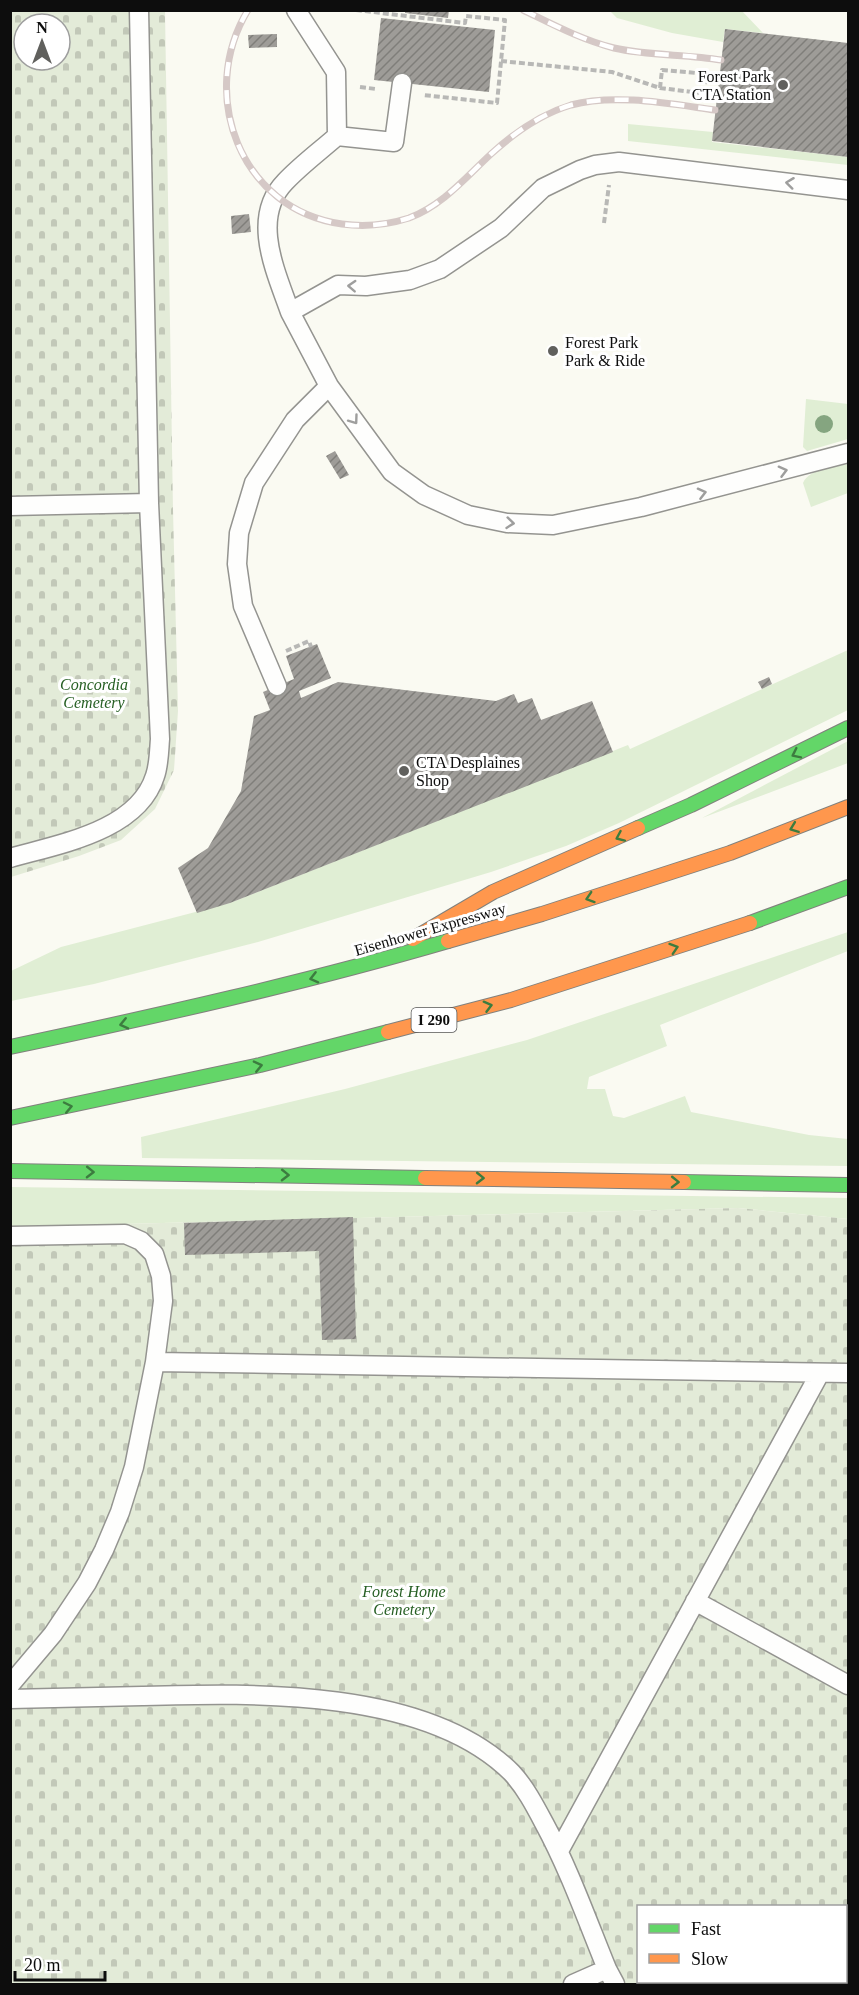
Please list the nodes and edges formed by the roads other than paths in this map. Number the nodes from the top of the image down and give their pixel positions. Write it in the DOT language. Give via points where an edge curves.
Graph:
graph roads {
  1 [pos="139,10"];
  2 [pos="296,10"];
  3 [pos="402,88"];
  4 [pos="337,136"];
  5 [pos="849,190"];
  6 [pos="290,312"];
  7 [pos="329,386"];
  8 [pos="849,453"];
  9 [pos="149,503"];
  10 [pos="10,506"];
  11 [pos="277,686"];
  12 [pos="849,728"];
  13 [pos="849,807"];
  14 [pos="10,858"];
  15 [pos="849,887"];
  16 [pos="370,964"];
  17 [pos="10,1047"];
  18 [pos="10,1118"];
  19 [pos="10,1171"];
  20 [pos="849,1185"];
  21 [pos="10,1236"];
  22 [pos="155,1362"];
  23 [pos="820,1373"];
  24 [pos="849,1373"];
  25 [pos="695,1601"];
  26 [pos="10,1685"];
  27 [pos="849,1685"];
  28 [pos="10,1699"];
  29 [pos="559,1851"];
  30 [pos="611,1977"];
  31 [pos="573,1984"];
  1 -- 9 [label="lane"];
  2 -- 4 [label="lane" via="336,72"];
  3 -- 4 [label="lane" via="394,142"];
  4 -- 6 [label="lane" via="284,182 268,213 269,252"];
  5 -- 6 [label="lane, one-way" via="619,162 595,165 543,188 501,228 440,269 410,280 338,285"];
  6 -- 7 [label="lane"];
  7 -- 8 [label="lane, one-way" via="392,472 424,495 468,515 507,523 553,525 641,507"];
  7 -- 11 [label="lane" via="294,420 254,483 239,533 237,564 243,606"];
  9 -- 10 [label="lane"];
  9 -- 14 [label="lane" via="160,739 155,776 143,799 118,822 81,838"];
  12 -- 16 [label="highway, one-way" via="691,805 493,892"];
  13 -- 16 [label="highway, Eisenhower Expressway, one-way" via="730,853"];
  18 -- 15 [label="highway, I 290, one-way" via="260,1065 511,1000"];
  16 -- 17 [label="highway, Eisenhower Expressway, one-way" via="184,1010"];
  19 -- 20 [label="highway, one-way"];
  21 -- 22 [label="lane" via="125,1234 141,1241 154,1254 163,1301"];
  22 -- 23 [label="lane"];
  22 -- 26 [label="lane" via="134,1467 104,1550 53,1634"];
  23 -- 24 [label="lane"];
  23 -- 25 [label="lane"];
  25 -- 27 [label="lane"];
  25 -- 29 [label="lane"];
  28 -- 29 [label="lane" via="243,1693 358,1705 405,1716 450,1732 488,1754 512,1774 532,1800"];
  29 -- 30 [label="lane"];
  30 -- 31 [label="lane"];
}
